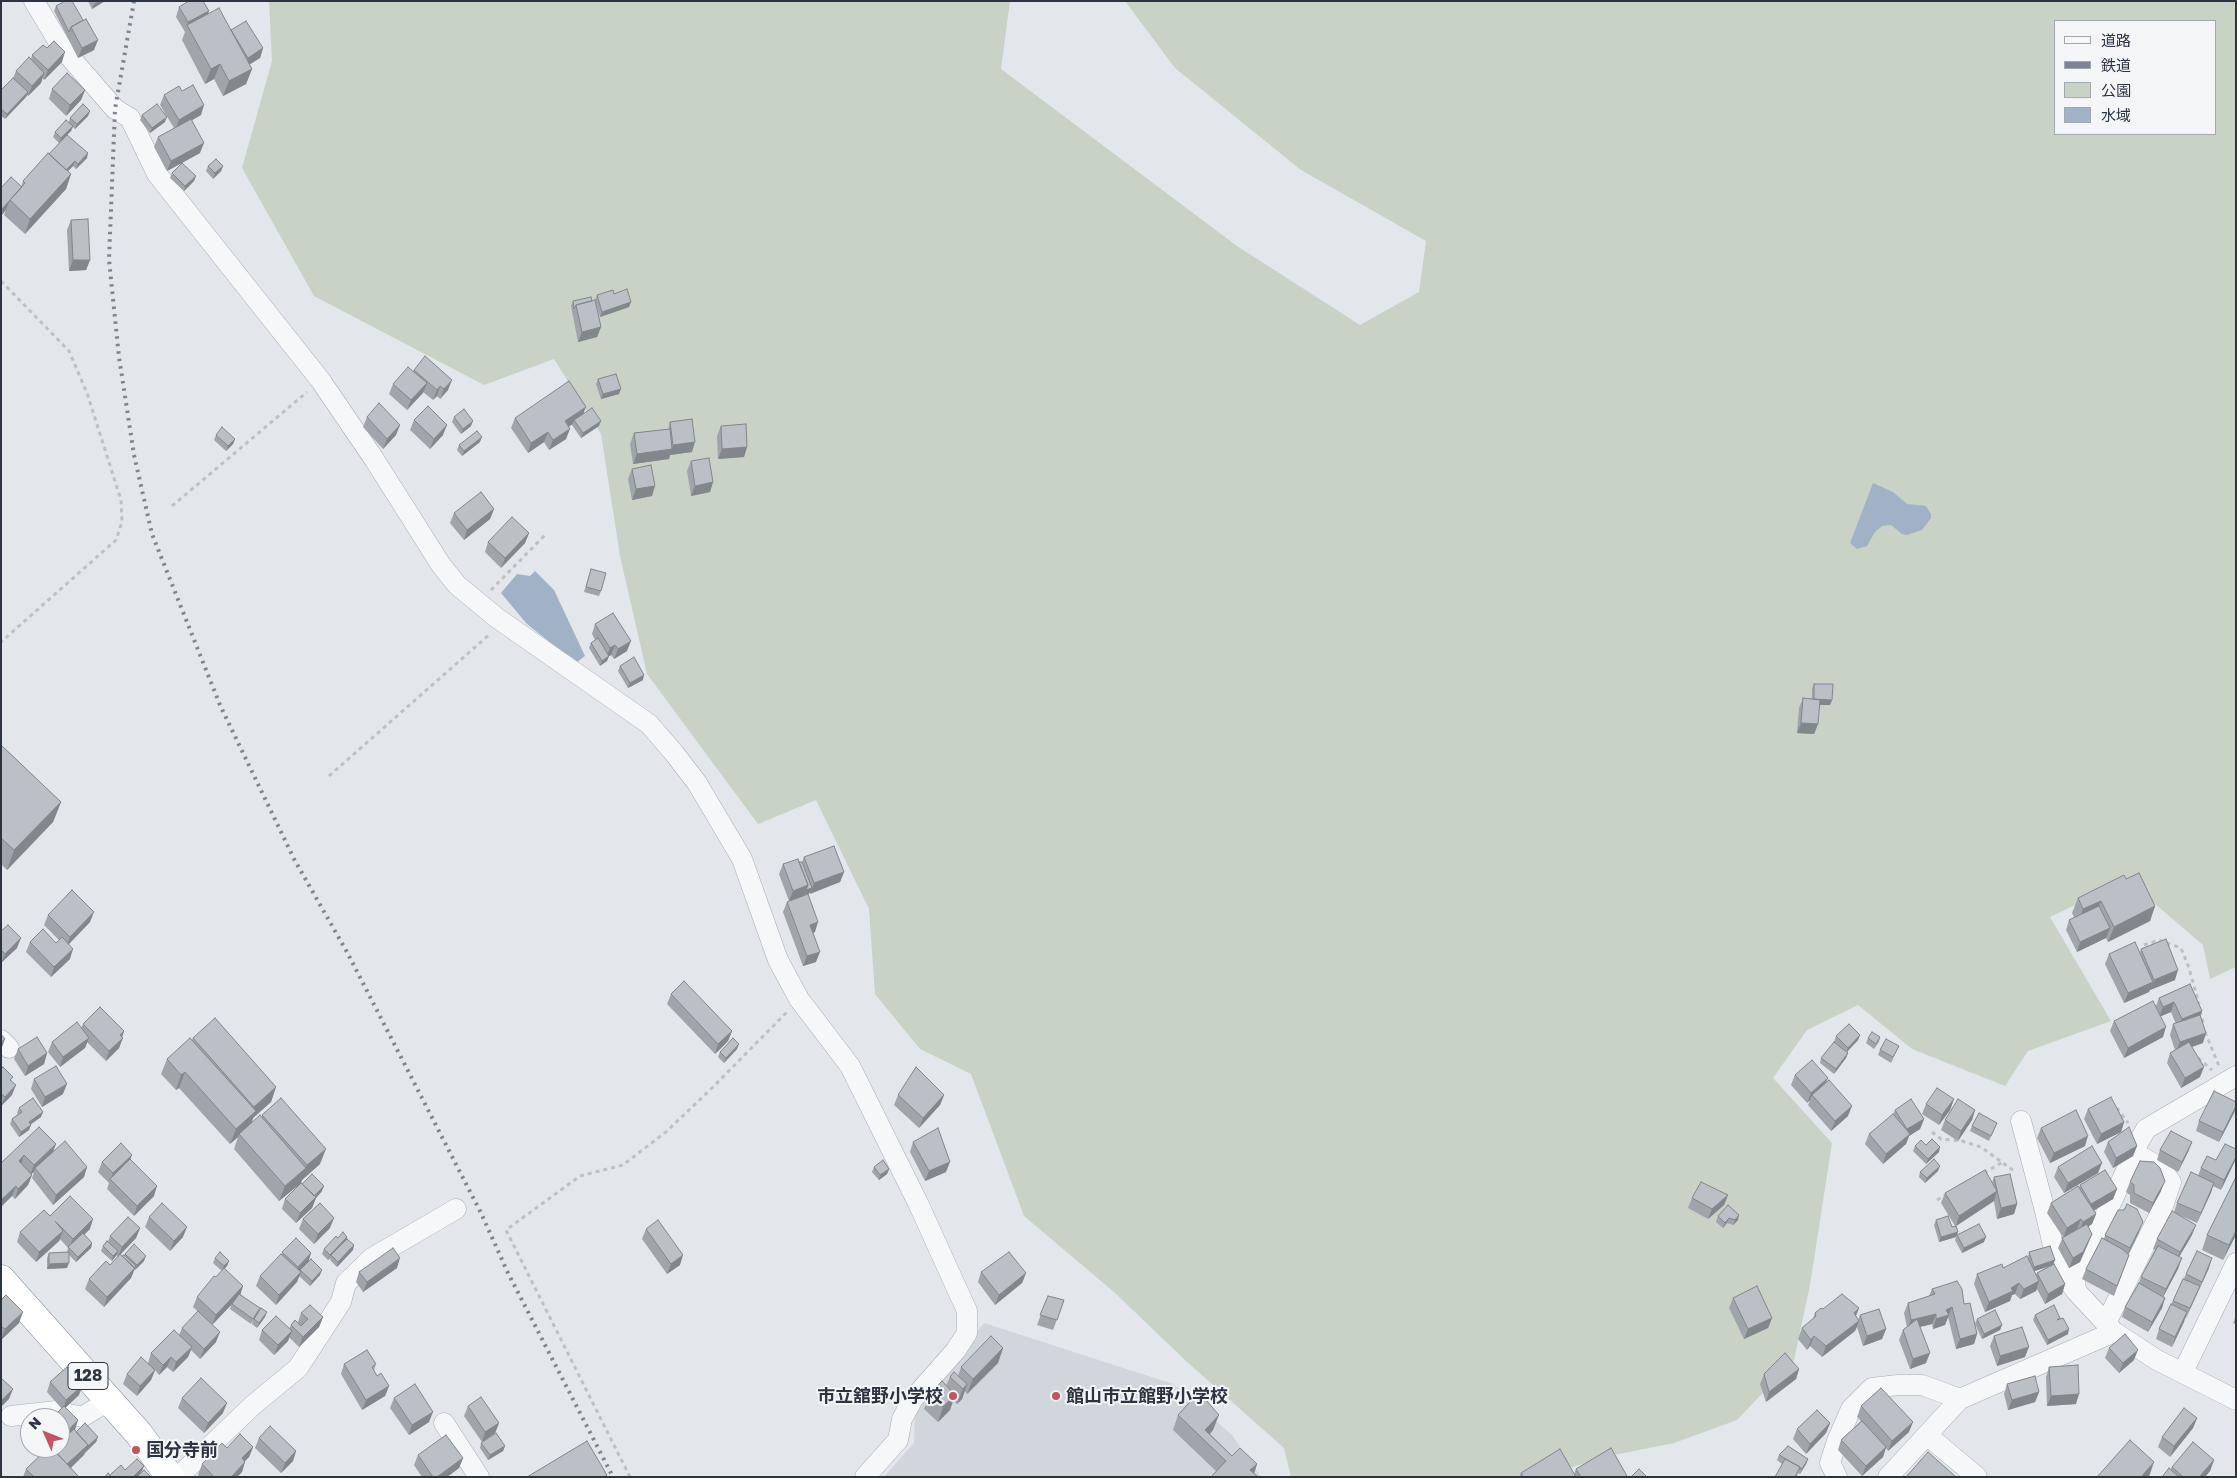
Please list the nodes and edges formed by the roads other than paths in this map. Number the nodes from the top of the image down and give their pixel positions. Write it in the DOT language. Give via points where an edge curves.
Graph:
graph roads {
  1 [pos="34,1"];
  2 [pos="2231,1079"];
  3 [pos="2021,1121"];
  4 [pos="2136,1146"];
  5 [pos="456,1208"];
  6 [pos="2236,1262"];
  7 [pos="1,1279"];
  8 [pos="2076,1291"];
  9 [pos="2110,1327"];
  10 [pos="2183,1372"];
  11 [pos="1960,1399"];
  12 [pos="110,1400"];
  13 [pos="2236,1400"];
  14 [pos="10,1416"];
  15 [pos="444,1422"];
  16 [pos="1927,1434"];
  17 [pos="170,1477"];
  18 [pos="178,1477"];
  19 [pos="479,1477"];
  20 [pos="865,1477"];
  21 [pos="1837,1477"];
  22 [pos="1888,1477"];
  23 [pos="1977,1477"];
  1 -- 20 [label="street" via="62,48 115,109 130,118 157,174 321,381 457,586 649,724 710,802 742,860 778,960 799,999 850,1066 967,1311 967,1333 913,1400 902,1419 898,1440"];
  2 -- 4 [label="street" via="2146,1129"];
  3 -- 8 [label="street" via="2058,1267"];
  4 -- 8 [label="street" via="2075,1280"];
  4 -- 9 [label="street" via="2171,1182"];
  5 -- 18 [label="street" via="372,1258 346,1283 341,1302 298,1368 252,1406"];
  6 -- 10 [label="street"];
  7 -- 12 [label="highway, 128"];
  8 -- 9 [label="street"];
  9 -- 10 [label="street" via="2157,1360"];
  9 -- 11 [label="street"];
  10 -- 13 [label="street"];
  11 -- 16 [label="street"];
  11 -- 21 [label="street" via="1922,1385 1872,1388 1851,1409 1837,1441 1830,1463"];
  12 -- 14 [label="street" via="82,1417 56,1412"];
  12 -- 17 [label="highway, 128"];
  15 -- 19 [label="street"];
  16 -- 22 [label="street"];
  16 -- 23 [label="street"];
}
